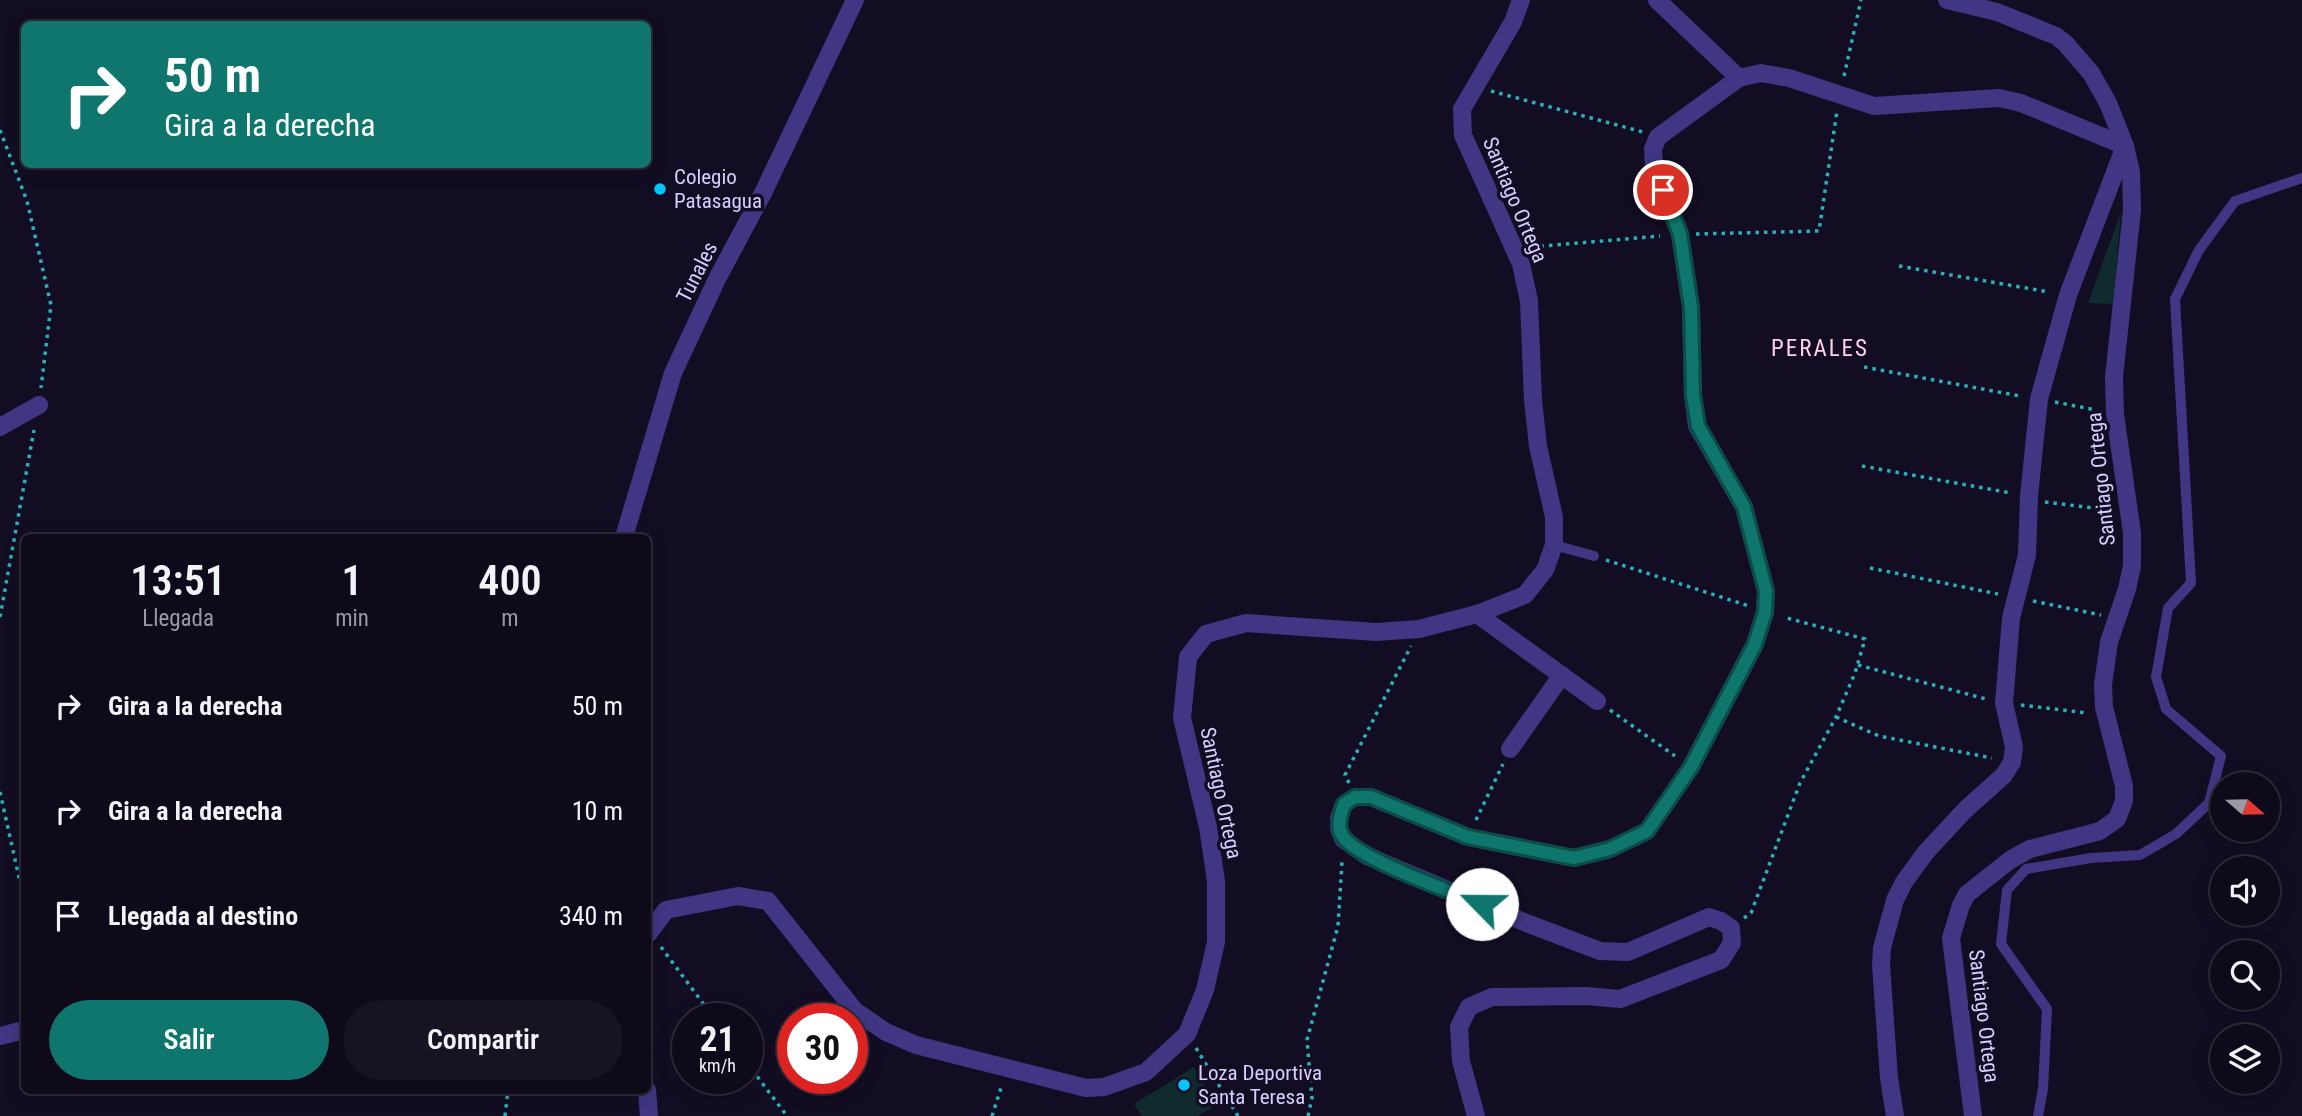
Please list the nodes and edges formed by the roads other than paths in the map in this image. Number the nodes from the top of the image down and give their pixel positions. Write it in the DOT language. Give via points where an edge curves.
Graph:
graph roads {
  1 [pos="855,0"];
  2 [pos="1521,0"];
  3 [pos="1657,0"];
  4 [pos="1947,0"];
  5 [pos="1739,78"];
  6 [pos="2125,146"];
  7 [pos="2302,178"];
  8 [pos="39,405"];
  9 [pos="0,427"];
  10 [pos="625,534"];
  11 [pos="1554,545"];
  12 [pos="1594,556"];
  13 [pos="1478,614"];
  14 [pos="1562,675"];
  15 [pos="1597,701"];
  16 [pos="1510,749"];
  17 [pos="651,928"];
  18 [pos="21,1031"];
  19 [pos="0,1036"];
  20 [pos="648,1094"];
  21 [pos="649,1116"];
  22 [pos="1476,1116"];
  23 [pos="1895,1116"];
  24 [pos="1973,1116"];
  25 [pos="2038,1116"];
  1 -- 10 [label="street, Tunales" via="673,373"];
  2 -- 11 [label="street, Santiago Ortega" via="1462,109 1463,135 1521,264 1529,301 1536,434 1554,517"];
  3 -- 5 [label="street"];
  4 -- 6 [label="street, Santiago Ortega" via="1997,12 2065,43 2091,73"];
  5 -- 6 [label="street" via="1761,73 1789,78 1874,106 1999,98"];
  5 -- 22 [label="street" via="1658,137 1653,149 1654,167 1680,234 1691,307 1698,426 1744,507 1766,591 1755,644 1691,767 1647,831 1610,849 1574,858 1468,837 1371,797 1355,797 1344,804 1339,818 1343,839 1367,856 1600,951 1629,952 1709,917 1731,928 1732,943 1721,960 1620,999 1492,998 1469,1007 1458,1027 1461,1061"];
  6 -- 23 [label="street" via="2068,295 2039,399 2027,555 2011,618 2004,703 2014,747 2012,762 1926,852 1904,882 1882,948"];
  6 -- 24 [label="street, Santiago Ortega" via="2132,172 2132,210 2114,377 2132,566 2109,642 2104,685 2124,801 2117,819 2100,831 2029,849 1967,894 1961,905 1951,937"];
  7 -- 25 [label="lane" via="2235,201 2199,250 2175,299 2191,583 2168,608 2156,677 2166,709 2221,756 2209,803 2176,834 2140,855 2026,869 2007,890 2001,944 2047,1009"];
  8 -- 9 [label="street"];
  11 -- 12 [label="lane"];
  11 -- 13 [label="street, Santiago Ortega" via="1545,570 1525,595"];
  13 -- 14 [label="street"];
  13 -- 17 [label="street, Santiago Ortega" via="1419,629 1376,632 1246,623 1206,634 1188,657 1182,718 1208,827 1216,881 1216,942 1205,990 1187,1034 1146,1072 1104,1087 1077,1087 916,1045 886,1032 855,1011 768,901 738,896 666,910"];
  14 -- 15 [label="street"];
  14 -- 16 [label="street"];
  18 -- 19 [label="street"];
  20 -- 21 [label="street"];
}
